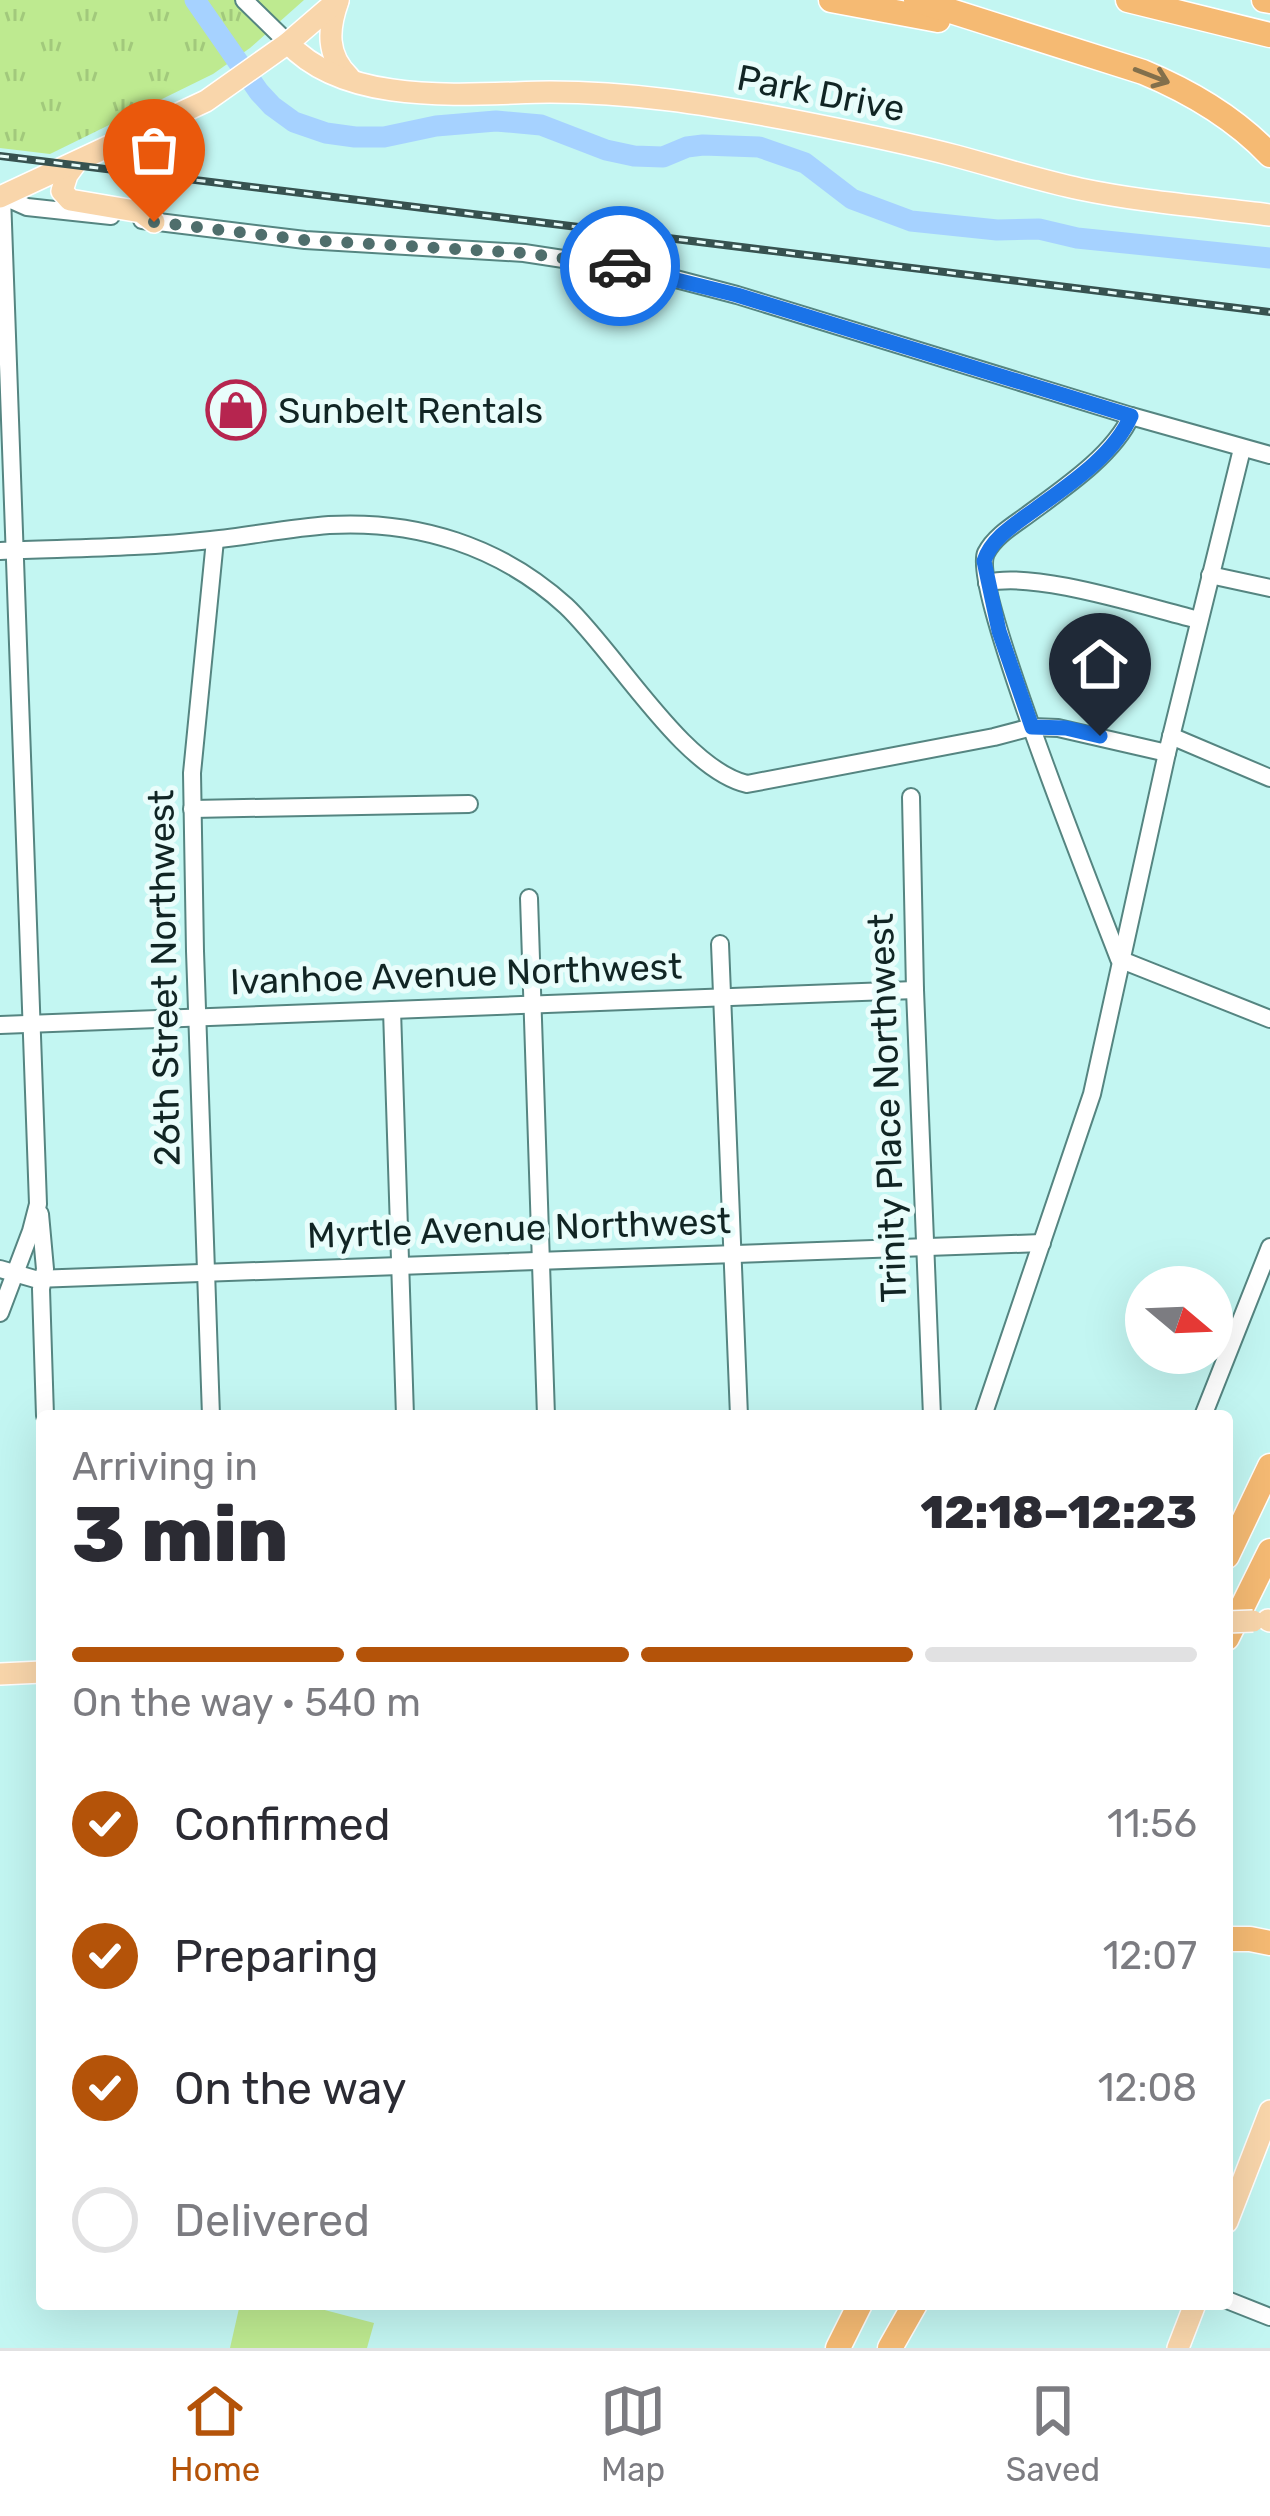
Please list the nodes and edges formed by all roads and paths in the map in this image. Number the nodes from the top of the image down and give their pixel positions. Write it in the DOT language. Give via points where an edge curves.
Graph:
graph roads {
  1 [pos="244,0"];
  2 [pos="338,0"];
  3 [pos="831,0"];
  4 [pos="916,0"];
  5 [pos="1128,0"];
  6 [pos="1270,35"];
  7 [pos="1040,41"];
  8 [pos="282,47"];
  9 [pos="354,81"];
  10 [pos="1270,155"];
  11 [pos="75,163"];
  12 [pos="1,197"];
  13 [pos="1270,215"];
  14 [pos="154,222"];
  15 [pos="1131,416"];
  16 [pos="1242,448"];
  17 [pos="1270,455"];
  18 [pos="215,540"];
  19 [pos="7,551"];
  20 [pos="1210,575"];
  21 [pos="987,584"];
  22 [pos="1270,587"];
  23 [pos="1199,620"];
  24 [pos="1032,727"];
  25 [pos="1169,744"];
  26 [pos="1270,778"];
  27 [pos="911,797"];
  28 [pos="469,804"];
  29 [pos="192,809"];
  30 [pos="529,898"];
  31 [pos="720,944"];
  32 [pos="1119,959"];
  33 [pos="915,990"];
  34 [pos="723,997"];
  35 [pos="532,1004"];
  36 [pos="392,1010"];
  37 [pos="197,1017"];
  38 [pos="1270,1019"];
  39 [pos="32,1024"];
  40 [pos="0,1025"];
  41 [pos="38,1204"];
  42 [pos="1042,1243"];
  43 [pos="924,1246"];
  44 [pos="1270,1247"];
  45 [pos="733,1253"];
  46 [pos="541,1260"];
  47 [pos="400,1265"];
  48 [pos="7,1272"];
  49 [pos="206,1273"];
  50 [pos="43,1278"];
  51 [pos="0,1312"];
  52 [pos="45,1410"];
  53 [pos="212,1410"];
  54 [pos="405,1410"];
  55 [pos="546,1410"];
  56 [pos="740,1410"];
  57 [pos="932,1410"];
  58 [pos="985,1410"];
  59 [pos="1205,1410"];
  60 [pos="1270,1466"];
  61 [pos="1233,1543"];
  62 [pos="1270,1551"];
  63 [pos="1265,1620"];
  64 [pos="1233,1622"];
  65 [pos="1233,1626"];
  66 [pos="36,1672"];
  67 [pos="0,1674"];
  68 [pos="1233,1940"];
  69 [pos="1270,1942"];
  70 [pos="1270,2111"];
  71 [pos="1233,2207"];
  72 [pos="1233,2302"];
  73 [pos="842,2310"];
  74 [pos="857,2310"];
  75 [pos="898,2310"];
  76 [pos="912,2310"];
  77 [pos="1193,2310"];
  78 [pos="1270,2317"];
  79 [pos="825,2348"];
  80 [pos="838,2348"];
  81 [pos="879,2348"];
  82 [pos="890,2348"];
  83 [pos="1178,2348"];
  1 -- 8 [label="street"];
  2 -- 8 [label="main road"];
  2 -- 9 [label="main road" via="332,52"];
  3 -- 7 [label="highway"];
  4 -- 7 [label="highway"];
  5 -- 6 [label="highway"];
  7 -- 10 [label="highway, one-way" via="1176,86"];
  8 -- 9 [label="main road, Park Drive"];
  8 -- 11 [label="main road" via="184,113"];
  9 -- 13 [label="main road, Park Drive" via="407,92 622,94 707,104 906,143 1083,190"];
  11 -- 12 [label="main road"];
  11 -- 14 [label="main road" via="62,191 70,200 141,212"];
  12 -- 14 [label="street"];
  12 -- 19 [label="street"];
  14 -- 15 [label="street" via="627,268"];
  15 -- 16 [label="street"];
  15 -- 21 [label="street" via="1112,446 988,550"];
  16 -- 17 [label="street"];
  16 -- 20 [label="street"];
  18 -- 19 [label="street"];
  18 -- 24 [label="street" via="365,524 424,531 484,551 567,608 686,745 713,770 747,784"];
  18 -- 29 [label="street, 26th Street Northwest"];
  19 -- 39 [label="street"];
  20 -- 22 [label="street"];
  20 -- 23 [label="street"];
  21 -- 23 [label="street" via="1034,581"];
  21 -- 24 [label="street"];
  23 -- 25 [label="street"];
  24 -- 25 [label="street"];
  24 -- 32 [label="street"];
  25 -- 26 [label="street"];
  25 -- 32 [label="street"];
  27 -- 33 [label="street, Trinity Place Northwest"];
  28 -- 29 [label="street"];
  29 -- 37 [label="street, 26th Street Northwest"];
  30 -- 35 [label="street"];
  31 -- 34 [label="street"];
  32 -- 38 [label="street"];
  32 -- 42 [label="street" via="1091,1094"];
  33 -- 34 [label="street, Ivanhoe Avenue Northwest"];
  33 -- 43 [label="street, Trinity Place Northwest"];
  34 -- 35 [label="street, Ivanhoe Avenue Northwest"];
  34 -- 45 [label="street"];
  35 -- 36 [label="street, Ivanhoe Avenue Northwest"];
  35 -- 46 [label="street"];
  36 -- 37 [label="street, Ivanhoe Avenue Northwest"];
  36 -- 47 [label="street"];
  37 -- 39 [label="street, Ivanhoe Avenue Northwest"];
  37 -- 49 [label="street, 26th Street Northwest"];
  39 -- 40 [label="street, Ivanhoe Avenue Northwest"];
  39 -- 41 [label="street"];
  41 -- 48 [label="street"];
  41 -- 50 [label="street"];
  42 -- 43 [label="street, Myrtle Avenue Northwest"];
  42 -- 58 [label="street"];
  43 -- 45 [label="street, Myrtle Avenue Northwest"];
  43 -- 57 [label="street, Trinity Place Northwest"];
  44 -- 59 [label="street"];
  45 -- 46 [label="street, Myrtle Avenue Northwest"];
  45 -- 56 [label="street"];
  46 -- 47 [label="street, Myrtle Avenue Northwest"];
  46 -- 55 [label="street"];
  47 -- 49 [label="street, Myrtle Avenue Northwest"];
  47 -- 54 [label="street"];
  48 -- 50 [label="street, Myrtle Avenue Northwest"];
  48 -- 51 [label="street"];
  49 -- 50 [label="street, Myrtle Avenue Northwest"];
  49 -- 53 [label="street, 26th Street Northwest"];
  50 -- 52 [label="street"];
  60 -- 61 [label="highway"];
  62 -- 65 [label="highway"];
  63 -- 64 [label="main road, bridge"];
  66 -- 67 [label="main road"];
  68 -- 69 [label="highway"];
  70 -- 71 [label="main road"];
  72 -- 78 [label="street"];
  73 -- 79 [label="highway"];
  74 -- 80 [label="highway"];
  75 -- 81 [label="highway"];
  76 -- 82 [label="highway"];
  77 -- 83 [label="main road"];
}
